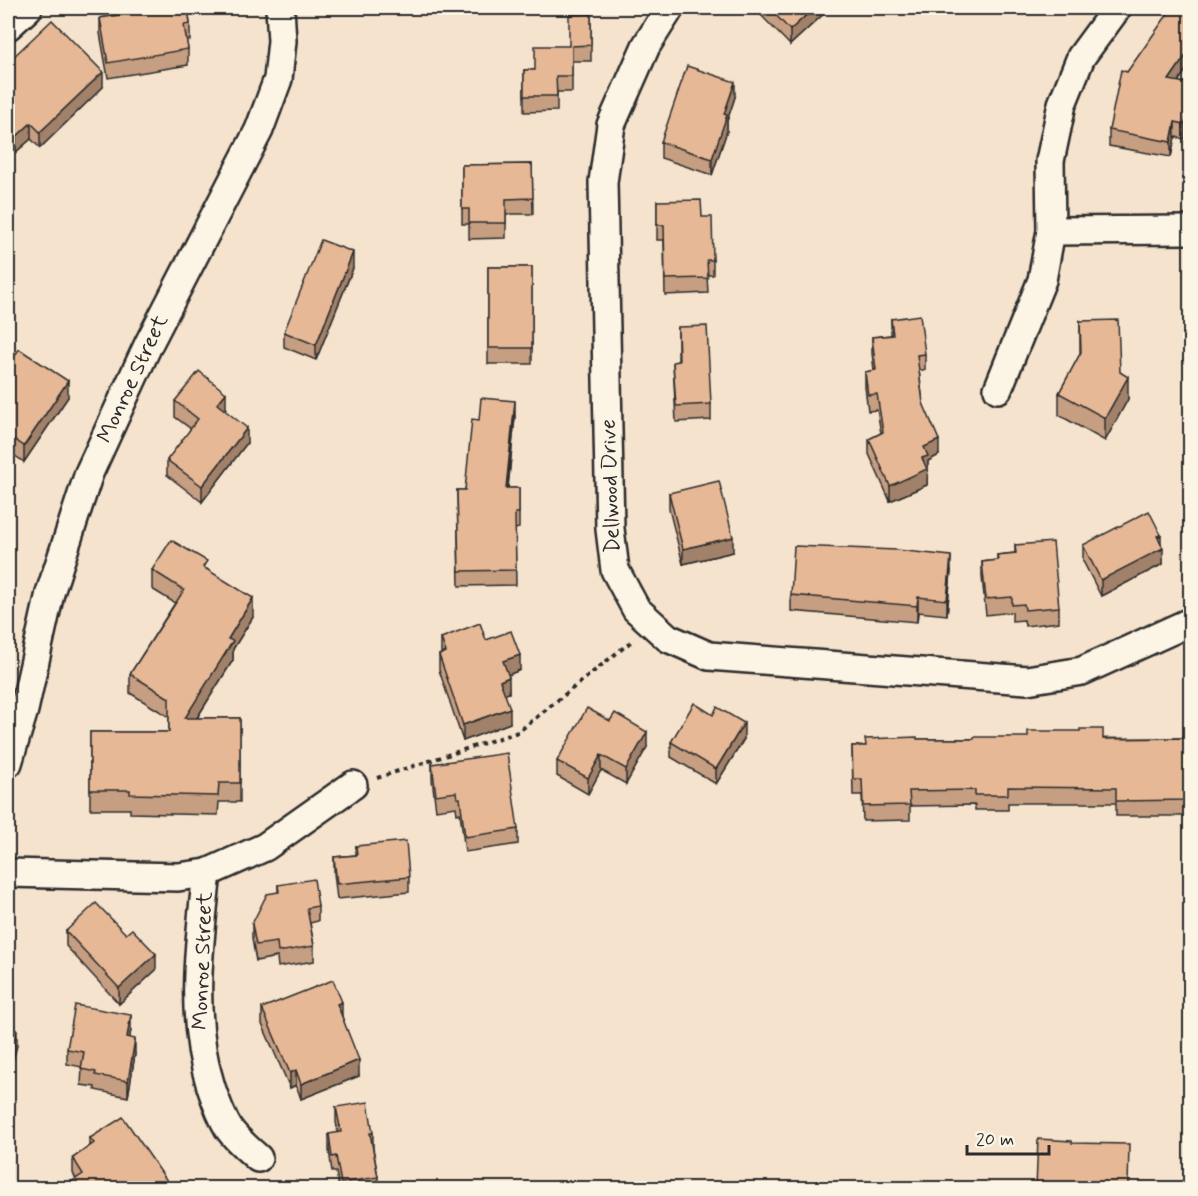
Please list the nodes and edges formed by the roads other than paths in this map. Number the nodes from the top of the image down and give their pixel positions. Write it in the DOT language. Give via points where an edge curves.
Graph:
graph roads {
  1 [pos="28,8"];
  2 [pos="280,8"];
  3 [pos="669,8"];
  4 [pos="1117,8"];
  5 [pos="8,26"];
  6 [pos="1191,230"];
  7 [pos="1051,231"];
  8 [pos="998,389"];
  9 [pos="1191,622"];
  10 [pos="8,763"];
  11 [pos="353,785"];
  12 [pos="8,873"];
  13 [pos="207,873"];
  14 [pos="258,1158"];
  1 -- 5 [label="street"];
  2 -- 10 [label="street, Monroe Street" via="278,79 259,130 149,343 89,473 50,593"];
  3 -- 9 [label="street, Dellwood Drive" via="646,46 611,124 603,182 610,529 615,570 636,609 668,638 709,656 1027,680 1082,671"];
  4 -- 7 [label="street" via="1081,57 1062,104 1050,161"];
  6 -- 7 [label="street"];
  7 -- 8 [label="street" via="1042,280"];
  11 -- 13 [label="street" via="265,848"];
  12 -- 13 [label="street, Monroe Street" via="178,877"];
  13 -- 14 [label="street, Monroe Street" via="199,956 200,1044 218,1107 234,1135"];
}
